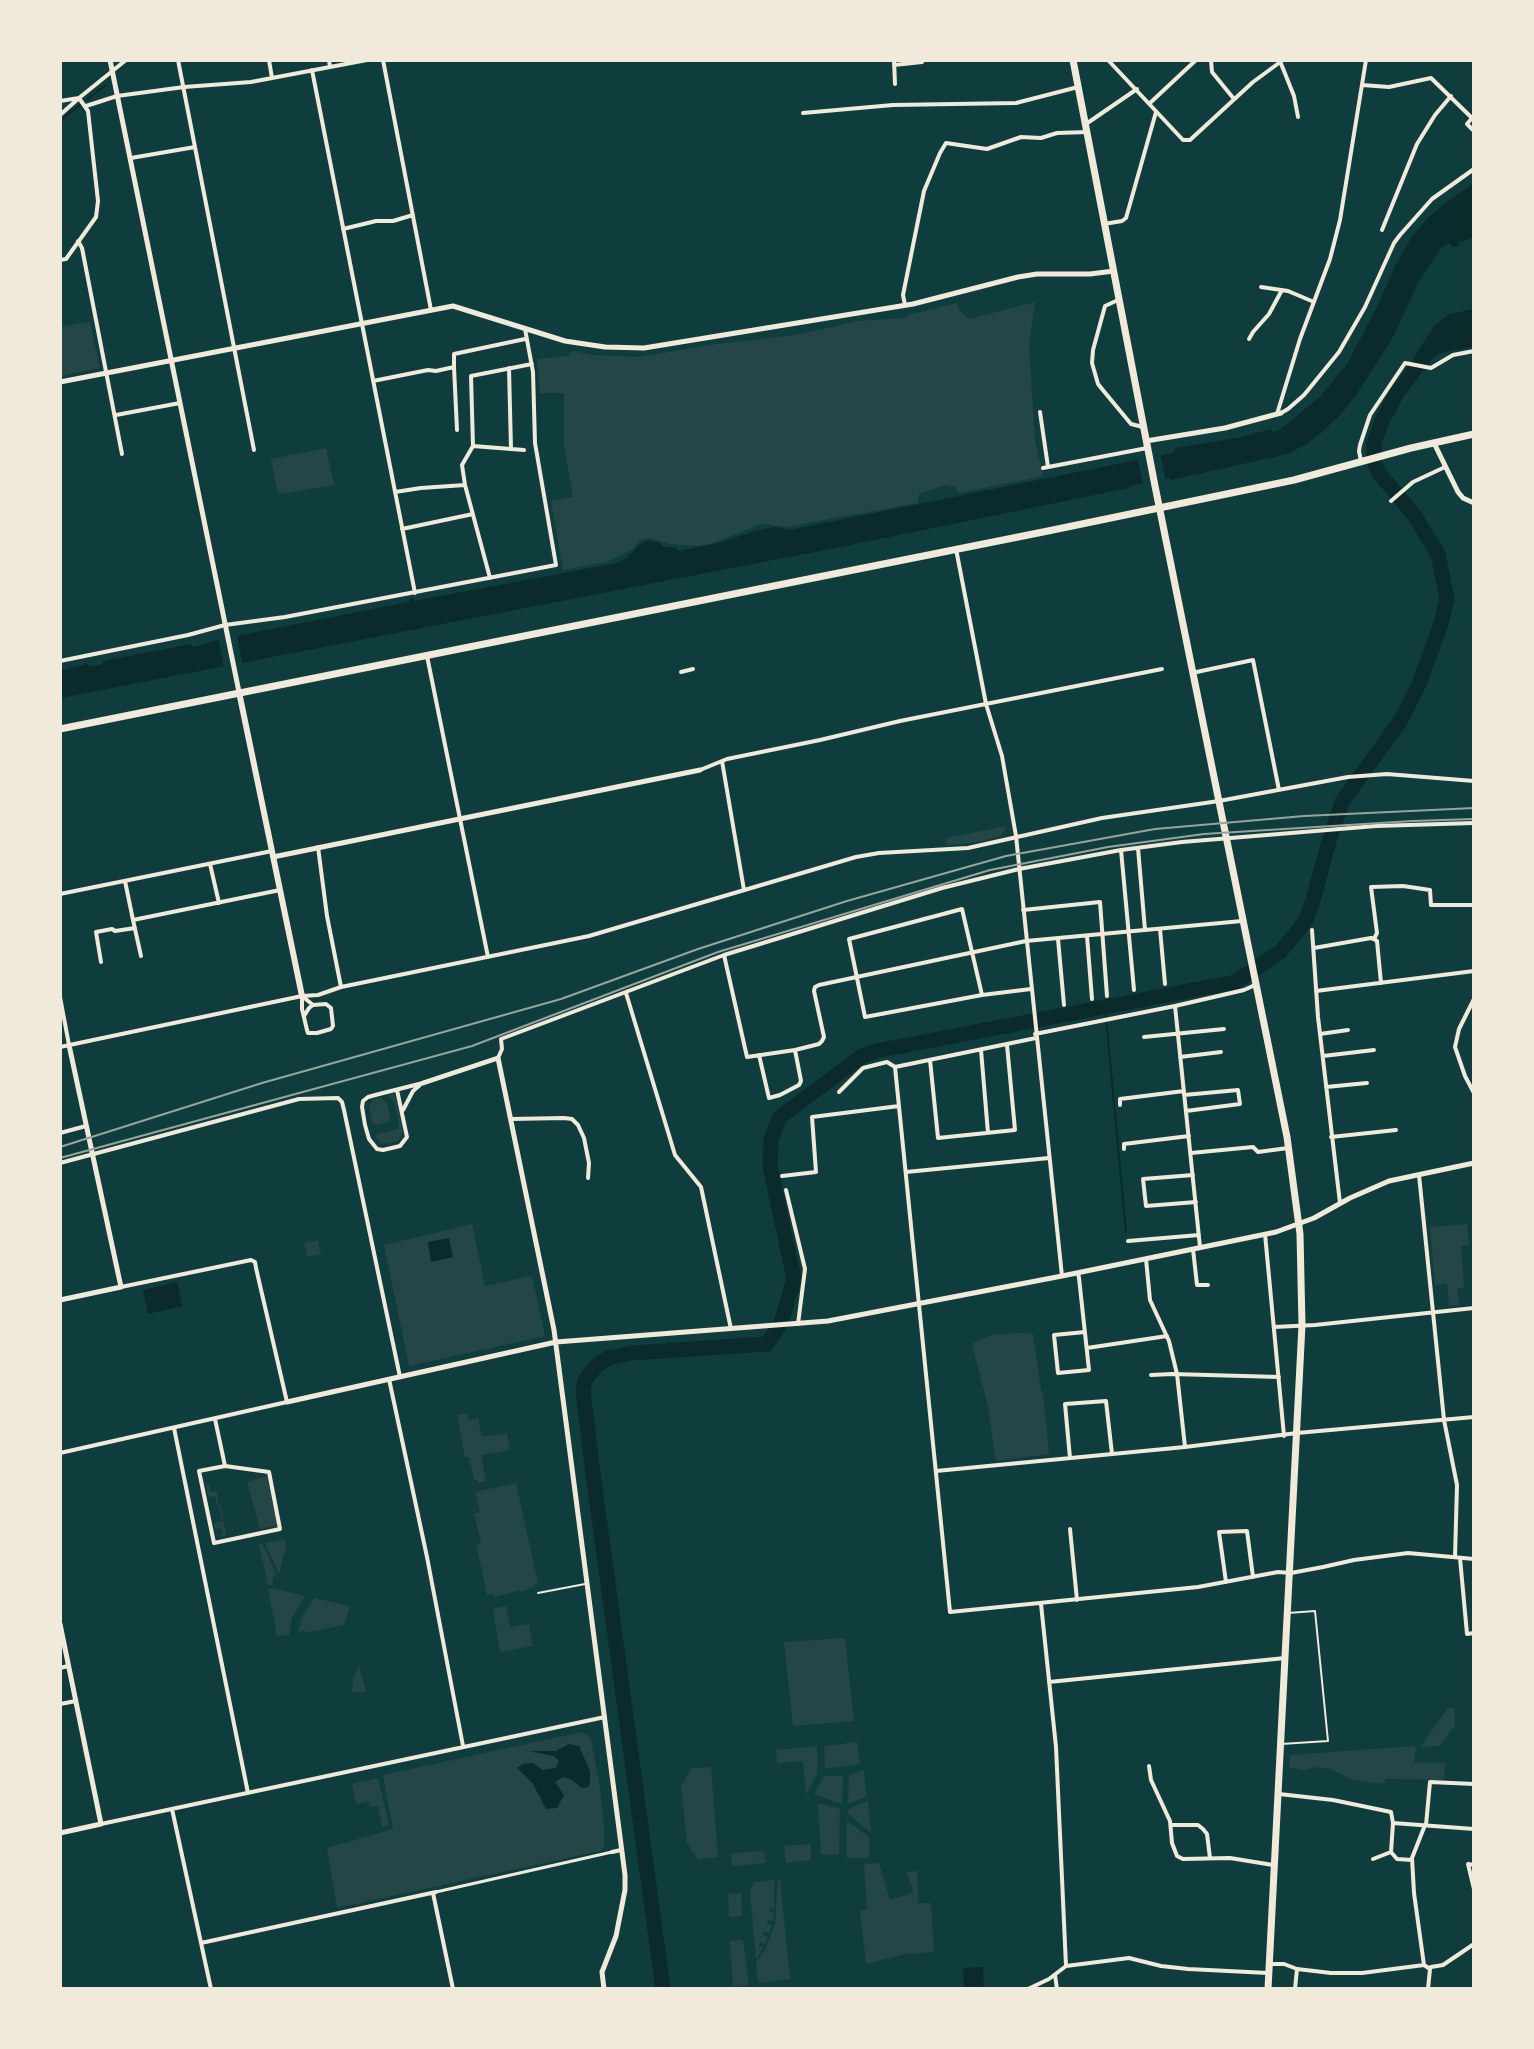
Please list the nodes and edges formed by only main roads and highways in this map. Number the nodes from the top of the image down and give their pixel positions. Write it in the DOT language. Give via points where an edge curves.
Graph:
graph roads {
  1 [pos="1073,60"];
  2 [pos="1474,434"];
  3 [pos="1159,507"];
  4 [pos="239,692"];
  5 [pos="60,729"];
  6 [pos="302,996"];
  7 [pos="1268,1989"];
  1 -- 3 [label="main road"];
  2 -- 3 [label="main road" via="1312,476"];
  3 -- 4 [label="main road"];
  3 -- 7 [label="main road" via="1288,1148 1299,1224 1303,1286 1298,1433"];
  4 -- 5 [label="main road"];
  4 -- 6 [label="main road"];
}
